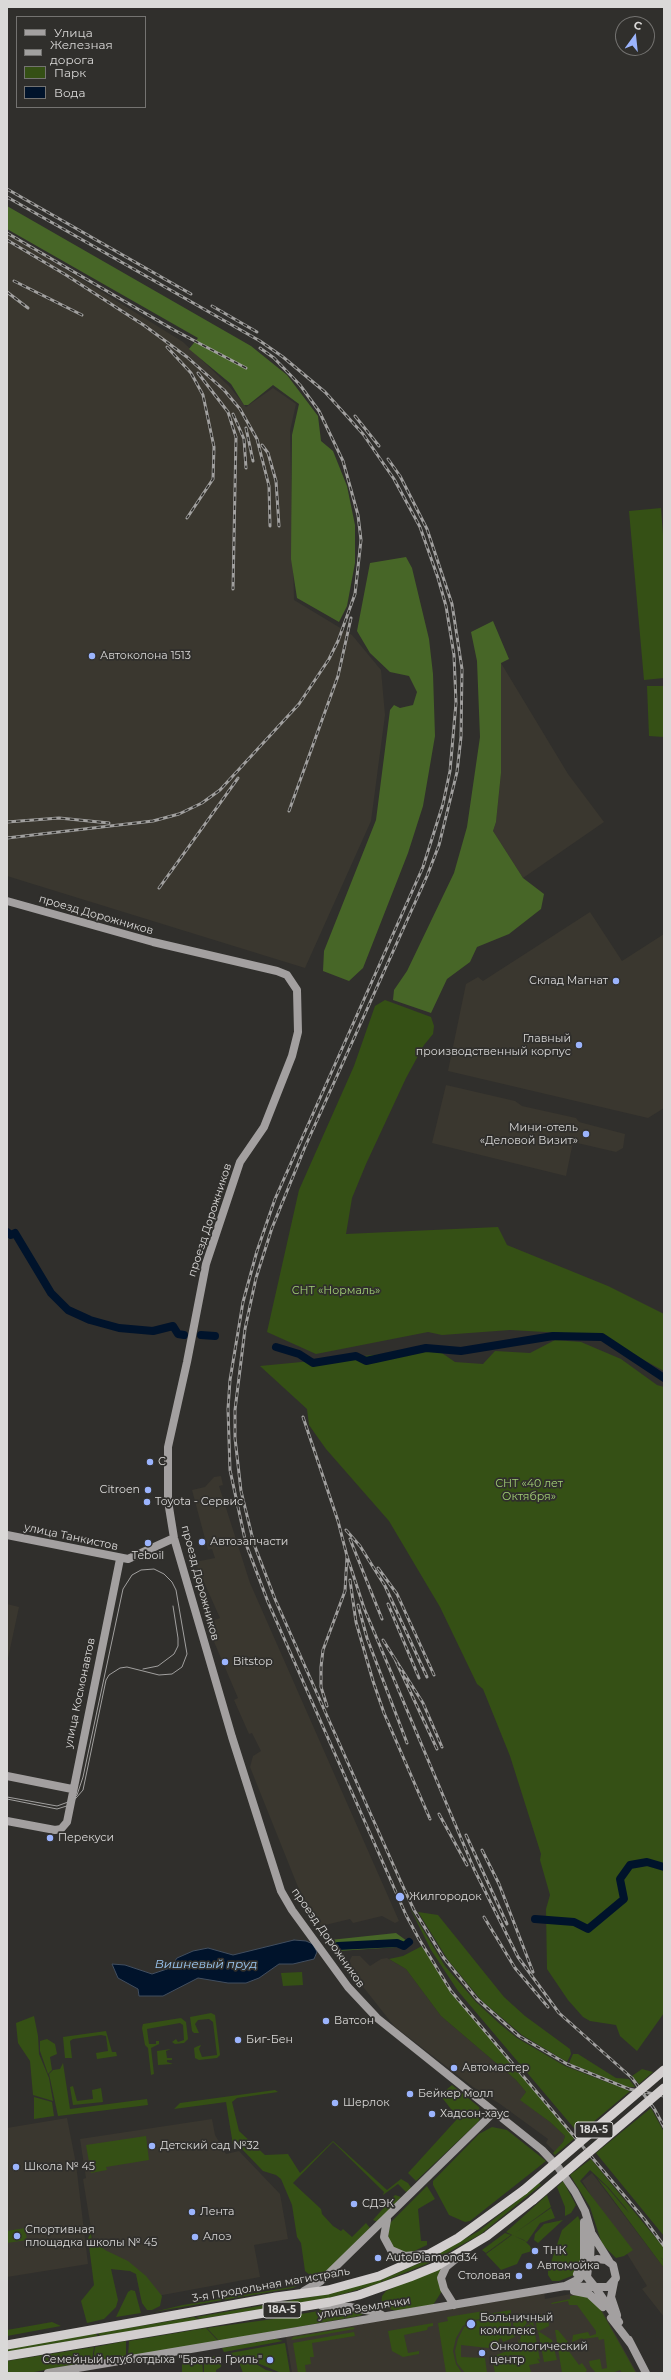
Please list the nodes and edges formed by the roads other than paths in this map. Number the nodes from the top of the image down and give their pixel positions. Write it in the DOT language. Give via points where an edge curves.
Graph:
graph roads {
  1 [pos="7,901"];
  2 [pos="7,1534"];
  3 [pos="174,1538"];
  4 [pos="120,1559"];
  5 [pos="7,1776"];
  6 [pos="72,1789"];
  7 [pos="7,1821"];
  8 [pos="664,2070"];
  9 [pos="664,2088"];
  10 [pos="493,2113"];
  11 [pos="585,2211"];
  12 [pos="391,2214"];
  13 [pos="591,2231"];
  14 [pos="487,2236"];
  15 [pos="431,2253"];
  16 [pos="610,2261"];
  17 [pos="589,2266"];
  18 [pos="614,2282"];
  19 [pos="565,2286"];
  20 [pos="595,2287"];
  21 [pos="546,2290"];
  22 [pos="276,2297"];
  23 [pos="454,2305"];
  24 [pos="278,2311"];
  25 [pos="382,2315"];
  26 [pos="619,2322"];
  27 [pos="631,2344"];
  28 [pos="7,2345"];
  29 [pos="7,2356"];
  30 [pos="88,2370"];
  31 [pos="48,2373"];
  32 [pos="646,2373"];
  1 -- 3 [label="main road, проезд Дорожников" via="153,942 277,971 287,975 297,990 298,1032 292,1056 264,1127 240,1162 206,1264 168,1447 168,1501"];
  2 -- 4 [label="main road, улица Танкистов"];
  3 -- 4 [label="main road, улица Танкистов" via="136,1558"];
  3 -- 10 [label="main road, проезд Дорожников" via="232,1737 281,1891 292,1910 360,2002 390,2030"];
  4 -- 6 [label="main road, улица Космонавтов"];
  5 -- 6 [label="main road"];
  6 -- 7 [label="main road, улица Космонавтов" via="66,1822 61,1830"];
  8 -- 15 [label="highway, 3-я Продольная магистраль / 18А-5, bridge" via="524,2190 458,2238"];
  9 -- 14 [label="highway, 18А-5, bridge"];
  10 -- 11 [label="main road, проезд Дорожников" via="542,2150 558,2167"];
  10 -- 12 [label="main road"];
  11 -- 13 [label="main road, проезд Дорожников"];
  11 -- 21 [label="main road" via="586,2247 582,2267 570,2280"];
  12 -- 15 [label="main road" via="384,2233 386,2244 391,2250 405,2256"];
  12 -- 22 [label="main road" via="317,2285 309,2290"];
  13 -- 16 [label="main road, проезд Дорожников"];
  13 -- 17 [label="main road, проезд Дорожников"];
  14 -- 23 [label="main road" via="443,2271 442,2282"];
  14 -- 24 [label="highway, 18А-5" via="436,2266 382,2287 330,2302"];
  15 -- 22 [label="highway, 3-я Продольная магистраль / 18А-5" via="379,2276 356,2283 328,2290"];
  16 -- 17 [label="main road" via="597,2260"];
  16 -- 18 [label="main road" via="616,2268"];
  17 -- 19 [label="main road" via="578,2279"];
  17 -- 20 [label="main road" via="587,2277"];
  18 -- 20 [label="main road" via="604,2288"];
  18 -- 26 [label="main road" via="611,2297"];
  19 -- 20 [label="main road, улица Землячки"];
  19 -- 21 [label="main road, улица Землячки"];
  20 -- 26 [label="main road"];
  21 -- 23 [label="main road, улица Землячки"];
  21 -- 27 [label="main road" via="589,2294 600,2303"];
  22 -- 28 [label="highway, 3-я Продольная магистраль / 18А-5"];
  23 -- 25 [label="main road, улица Землячки"];
  24 -- 25 [label="main road" via="341,2306"];
  24 -- 29 [label="highway, 18А-5"];
  25 -- 30 [label="main road, улица Землячки"];
  26 -- 27 [label="main road"];
  27 -- 32 [label="main road"];
  30 -- 31 [label="main road, улица Землячки"];
}
